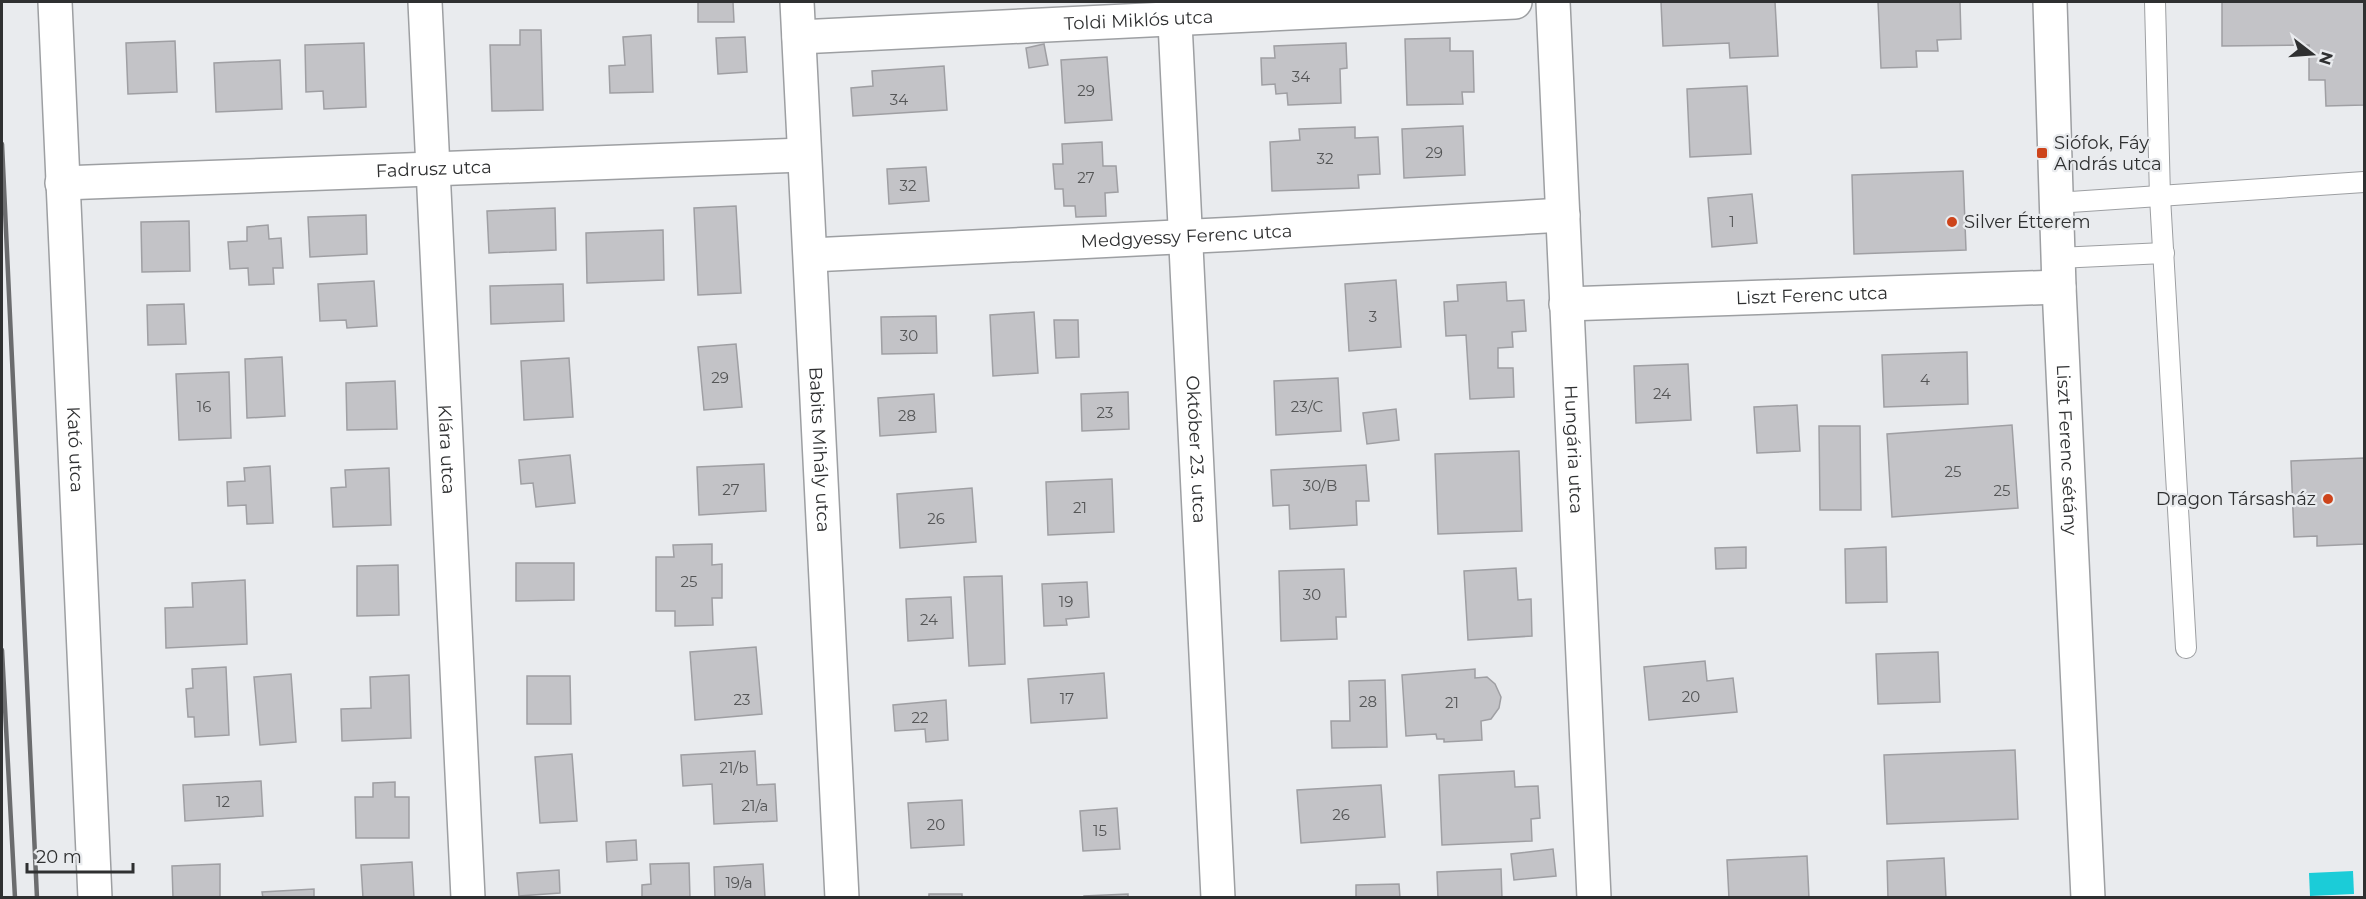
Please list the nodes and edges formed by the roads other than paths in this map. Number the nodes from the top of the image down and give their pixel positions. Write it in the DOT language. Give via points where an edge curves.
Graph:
graph roads {
  1 [pos="55,2"];
  2 [pos="425,2"];
  3 [pos="797,2"];
  4 [pos="1515,2"];
  5 [pos="1553,2"];
  6 [pos="2049,2"];
  7 [pos="2155,2"];
  8 [pos="1174,10"];
  9 [pos="799,37"];
  10 [pos="804,154"];
  11 [pos="433,170"];
  12 [pos="2364,182"];
  13 [pos="62,183"];
  14 [pos="2160,197"];
  15 [pos="2056,203"];
  16 [pos="1563,215"];
  17 [pos="1185,237"];
  18 [pos="2164,253"];
  19 [pos="811,255"];
  20 [pos="2059,272"];
  21 [pos="1566,304"];
  22 [pos="2186,648"];
  23 [pos="95,897"];
  24 [pos="468,897"];
  25 [pos="842,897"];
  26 [pos="1218,897"];
  27 [pos="1594,897"];
  28 [pos="2088,897"];
  1 -- 13 [label="street, Kató utca"];
  2 -- 11 [label="street, Klára utca"];
  3 -- 9 [label="street, Babits Mihály utca"];
  4 -- 8 [label="street, Toldi Miklós utca"];
  5 -- 16 [label="street, Hungária utca"];
  6 -- 15 [label="street, Liszt Ferenc sétány"];
  7 -- 14 [label="lane"];
  8 -- 9 [label="street, Toldi Miklós utca"];
  8 -- 17 [label="street, Október 23. utca"];
  9 -- 10 [label="street, Babits Mihály utca"];
  10 -- 11 [label="street, Fadrusz utca"];
  10 -- 19 [label="street, Babits Mihály utca"];
  11 -- 13 [label="street, Fadrusz utca"];
  11 -- 24 [label="street, Klára utca"];
  12 -- 14 [label="lane"];
  13 -- 23 [label="street, Kató utca"];
  14 -- 15 [label="lane"];
  14 -- 18 [label="lane"];
  15 -- 20 [label="street, Liszt Ferenc sétány"];
  16 -- 17 [label="street, Medgyessy Ferenc utca"];
  16 -- 21 [label="street, Hungária utca"];
  17 -- 19 [label="street, Medgyessy Ferenc utca"];
  17 -- 26 [label="street, Október 23. utca"];
  18 -- 20 [label="lane"];
  18 -- 22 [label="lane"];
  19 -- 25 [label="street, Babits Mihály utca"];
  20 -- 21 [label="street, Liszt Ferenc utca"];
  20 -- 28 [label="street, Liszt Ferenc sétány"];
  21 -- 27 [label="street, Hungária utca"];
}
